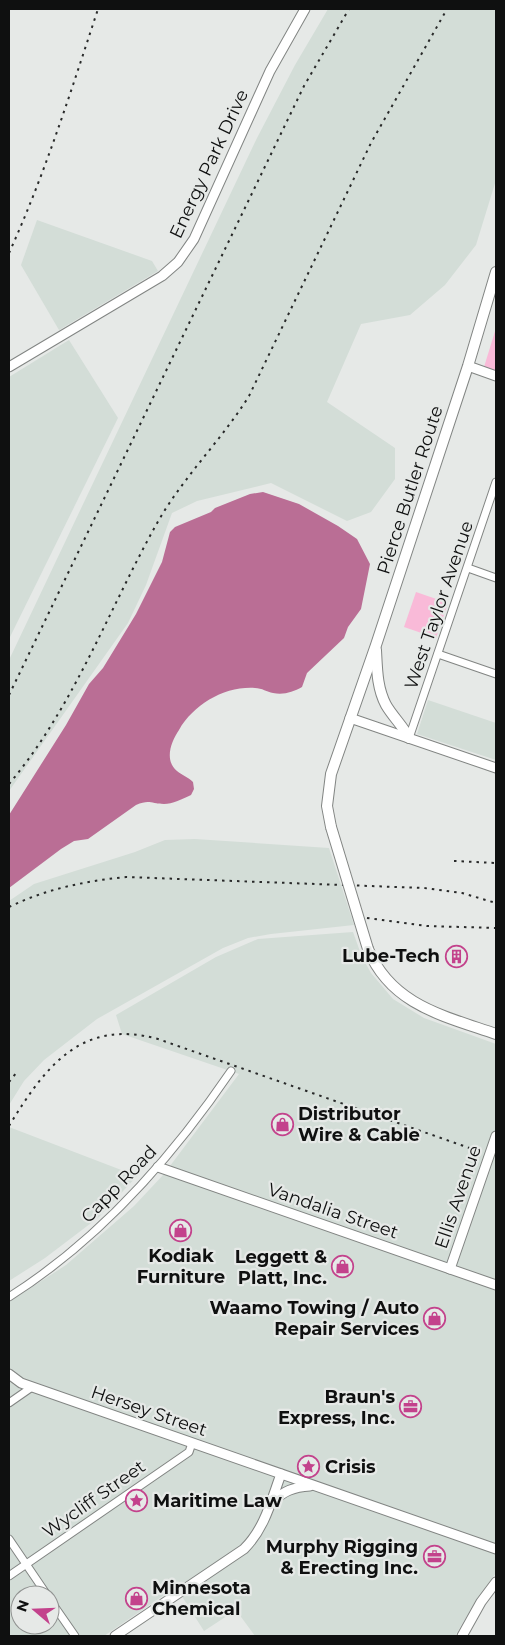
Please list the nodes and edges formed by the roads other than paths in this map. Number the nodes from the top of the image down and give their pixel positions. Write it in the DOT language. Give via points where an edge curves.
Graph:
graph roads {
  1 [pos="305,9"];
  2 [pos="496,272"];
  3 [pos="468,366"];
  4 [pos="9,367"];
  5 [pos="496,376"];
  6 [pos="496,482"];
  7 [pos="468,568"];
  8 [pos="496,578"];
  9 [pos="376,645"];
  10 [pos="438,654"];
  11 [pos="496,674"];
  12 [pos="350,718"];
  13 [pos="409,738"];
  14 [pos="496,768"];
  15 [pos="496,1034"];
  16 [pos="230,1071"];
  17 [pos="496,1136"];
  18 [pos="158,1167"];
  19 [pos="450,1269"];
  20 [pos="496,1285"];
  21 [pos="9,1297"];
  22 [pos="9,1374"];
  23 [pos="32,1387"];
  24 [pos="9,1403"];
  25 [pos="192,1443"];
  26 [pos="281,1474"];
  27 [pos="314,1485"];
  28 [pos="269,1506"];
  29 [pos="9,1539"];
  30 [pos="496,1549"];
  31 [pos="26,1565"];
  32 [pos="9,1576"];
  33 [pos="496,1582"];
  34 [pos="40,1585"];
  35 [pos="60,1614"];
  36 [pos="75,1636"];
  37 [pos="115,1636"];
  38 [pos="462,1636"];
  1 -- 4 [label="street, Energy Park Drive" via="270,71 194,239 178,262 162,276"];
  2 -- 3 [label="main road, Pierce Butler Route"];
  3 -- 5 [label="street"];
  3 -- 9 [label="main road, Pierce Butler Route"];
  6 -- 7 [label="street, West Taylor Avenue"];
  7 -- 8 [label="street"];
  7 -- 10 [label="street, West Taylor Avenue"];
  9 -- 12 [label="main road, Pierce Butler Route"];
  9 -- 13 [label="main road" via="380,689 386,705"];
  10 -- 11 [label="street"];
  10 -- 13 [label="street, West Taylor Avenue"];
  12 -- 13 [label="street"];
  12 -- 15 [label="main road, Pierce Butler Route, bridge" via="329,784 327,806 368,949 383,975 408,998 437,1014"];
  13 -- 14 [label="street"];
  16 -- 18 [label="street, Capp Road" via="192,1126"];
  17 -- 19 [label="street, Ellis Avenue"];
  18 -- 19 [label="street, Vandalia Street"];
  18 -- 21 [label="street, Capp Road" via="92,1233"];
  19 -- 20 [label="street, Vandalia Street"];
  22 -- 23 [label="street, Hersey Street"];
  23 -- 24 [label="street"];
  23 -- 25 [label="street, Hersey Street"];
  25 -- 26 [label="street, Hersey Street"];
  25 -- 31 [label="street, Wycliff Street" via="189,1452"];
  26 -- 27 [label="street, Hersey Street"];
  26 -- 28 [label="street"];
  27 -- 28 [label="street" via="291,1489"];
  27 -- 30 [label="street, Hersey Street"];
  28 -- 37 [label="street" via="263,1524 244,1549"];
  29 -- 31 [label="street"];
  31 -- 32 [label="street, Wycliff Street"];
  31 -- 34 [label="street"];
  33 -- 38 [label="street"];
  35 -- 36 [label="street"];
}
